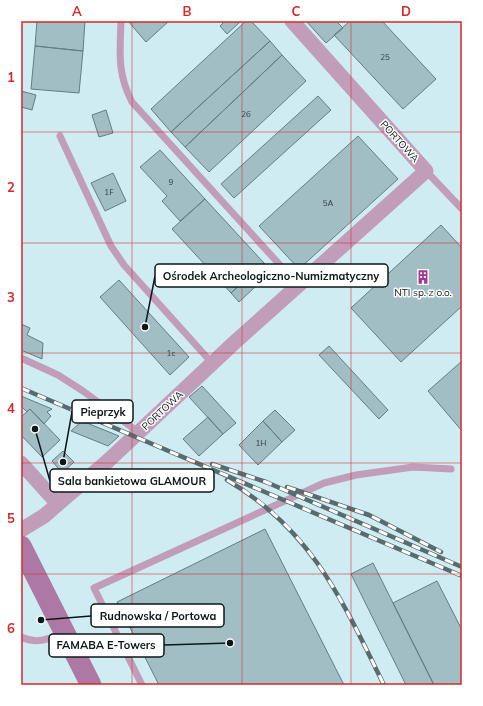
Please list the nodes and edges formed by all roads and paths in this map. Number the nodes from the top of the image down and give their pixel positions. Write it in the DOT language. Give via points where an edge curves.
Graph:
graph roads {
  1 [pos="121,21"];
  2 [pos="292,21"];
  3 [pos="60,136"];
  4 [pos="426,171"];
  5 [pos="462,209"];
  6 [pos="299,286"];
  7 [pos="21,358"];
  8 [pos="212,363"];
  9 [pos="138,432"];
  10 [pos="21,463"];
  11 [pos="451,469"];
  12 [pos="58,504"];
  13 [pos="21,530"];
  14 [pos="21,546"];
  15 [pos="64,632"];
  16 [pos="21,636"];
  17 [pos="91,685"];
  18 [pos="142,685"];
  1 -- 6 [label="lane" via="121,73 123,86 132,102"];
  2 -- 4 [label="street, PORTOWA"];
  3 -- 8 [label="lane" via="111,246 124,265"];
  4 -- 5 [label="lane"];
  4 -- 6 [label="street, PORTOWA"];
  6 -- 8 [label="street, PORTOWA"];
  7 -- 9 [label="lane" via="83,390"];
  8 -- 9 [label="street, PORTOWA"];
  9 -- 12 [label="street, PORTOWA"];
  10 -- 12 [label="street"];
  11 -- 18 [label="lane" via="413,468 356,475 324,483 94,588"];
  12 -- 13 [label="street, PORTOWA"];
  14 -- 15 [label="main road"];
  15 -- 16 [label="lane" via="38,642"];
  15 -- 17 [label="main road"];
}
